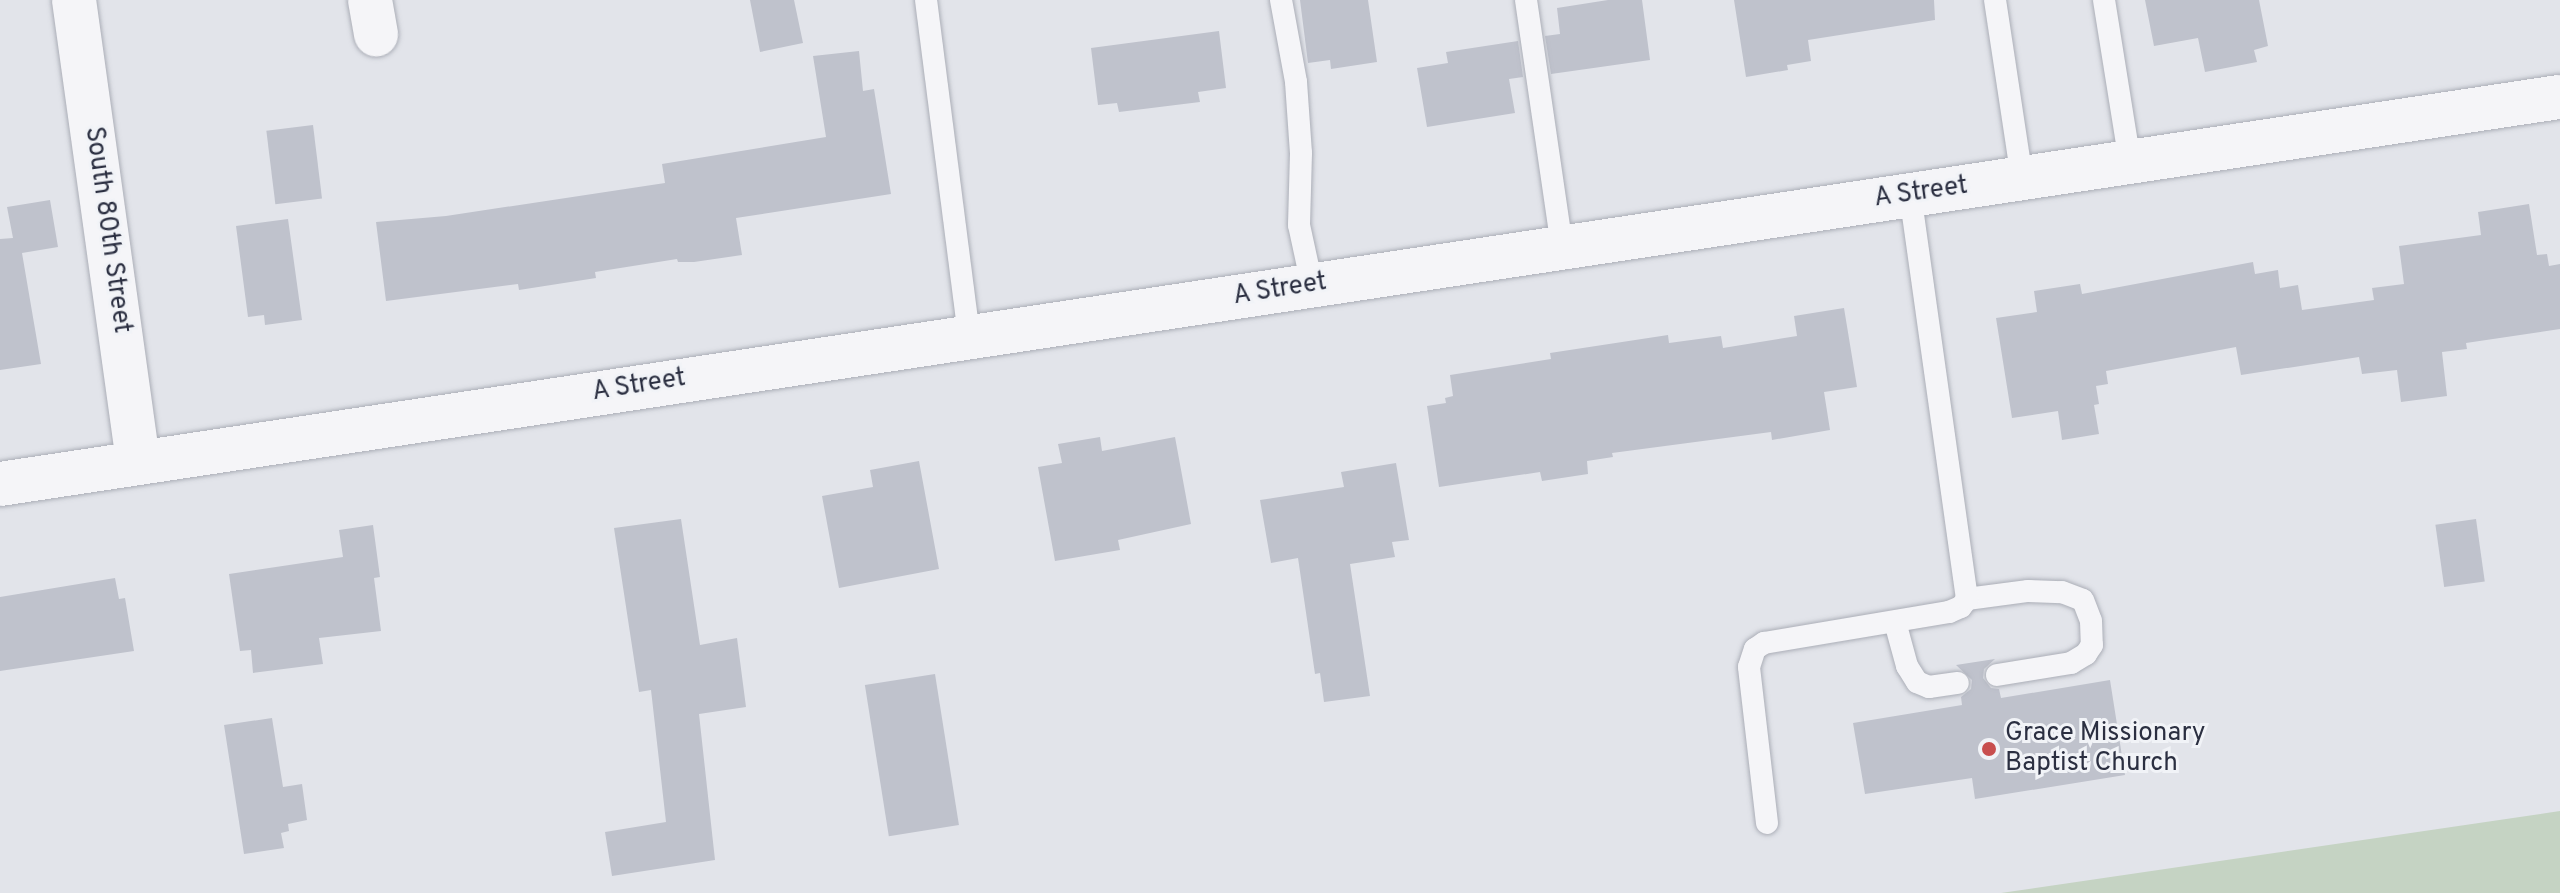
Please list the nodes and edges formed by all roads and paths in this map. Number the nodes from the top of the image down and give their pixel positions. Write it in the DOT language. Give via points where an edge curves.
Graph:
graph roads {
  1 [pos="74,0"];
  2 [pos="926,0"];
  3 [pos="1281,0"];
  4 [pos="1526,0"];
  5 [pos="1995,0"];
  6 [pos="2104,0"];
  7 [pos="2560,97"];
  8 [pos="2130,162"];
  9 [pos="2022,178"];
  10 [pos="1910,195"];
  11 [pos="1562,247"];
  12 [pos="1312,285"];
  13 [pos="969,336"];
  14 [pos="138,461"];
  15 [pos="0,484"];
  16 [pos="1967,599"];
  17 [pos="1895,622"];
  18 [pos="1997,675"];
  19 [pos="1958,683"];
  20 [pos="1767,823"];
  1 -- 14 [label="street, South 80th Street"];
  2 -- 13 [label="lane"];
  3 -- 12 [label="lane" via="1296,82 1299,225"];
  4 -- 11 [label="lane"];
  5 -- 9 [label="lane"];
  6 -- 8 [label="lane"];
  7 -- 8 [label="street, A Street"];
  8 -- 9 [label="street, A Street"];
  9 -- 10 [label="street, A Street"];
  10 -- 11 [label="street, A Street"];
  10 -- 16 [label="lane"];
  11 -- 12 [label="street, A Street"];
  12 -- 13 [label="street, A Street"];
  13 -- 14 [label="street, A Street"];
  14 -- 15 [label="street, A Street"];
  16 -- 17 [label="lane" via="1949,612"];
  16 -- 18 [label="lane" via="2028,591 2062,592 2083,600 2091,621 2092,645 2086,654 2071,663"];
  17 -- 19 [label="lane" via="1917,682 1929,687"];
  17 -- 20 [label="lane" via="1764,643 1755,649 1749,667"];
}
